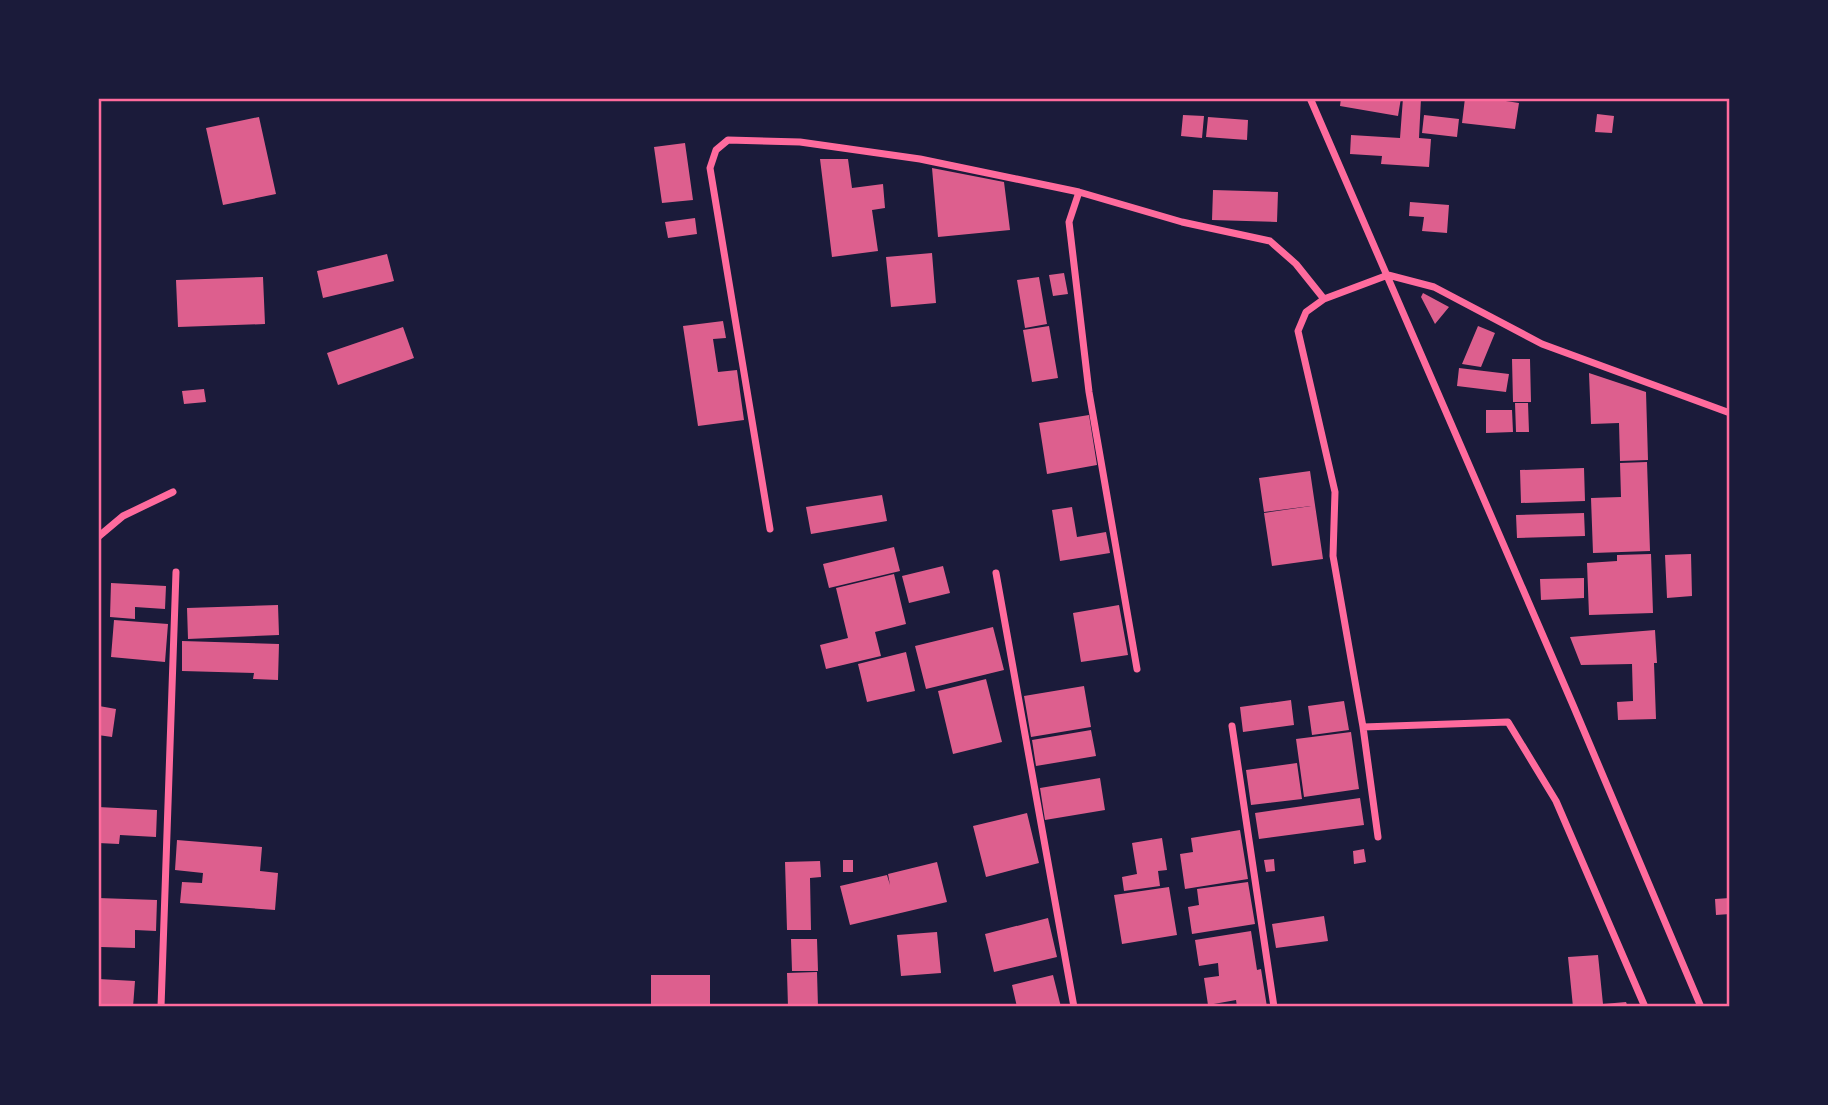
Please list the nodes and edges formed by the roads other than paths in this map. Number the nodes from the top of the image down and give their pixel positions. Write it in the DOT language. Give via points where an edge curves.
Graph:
graph roads {
  1 [pos="1310,98"];
  2 [pos="1079,192"];
  3 [pos="1388,275"];
  4 [pos="1324,299"];
  5 [pos="1730,413"];
  6 [pos="173,492"];
  7 [pos="770,529"];
  8 [pos="98,537"];
  9 [pos="176,572"];
  10 [pos="996,573"];
  11 [pos="1137,669"];
  12 [pos="1232,726"];
  13 [pos="1363,727"];
  14 [pos="1378,837"];
  15 [pos="161,1007"];
  16 [pos="1074,1007"];
  17 [pos="1274,1007"];
  18 [pos="1645,1007"];
  19 [pos="1701,1007"];
  1 -- 3 [label="street"];
  2 -- 4 [label="street" via="1270,242 1296,264"];
  2 -- 7 [label="street" via="920,159 800,142 728,140 716,150 710,168"];
  2 -- 11 [label="street" via="1069,222 1084,353"];
  3 -- 4 [label="street"];
  3 -- 5 [label="street" via="1434,287 1542,344"];
  3 -- 19 [label="street"];
  4 -- 13 [label="street" via="1306,312 1298,331 1335,492 1333,556"];
  6 -- 8 [label="street" via="123,516"];
  9 -- 15 [label="street"];
  10 -- 16 [label="street"];
  12 -- 17 [label="street"];
  13 -- 14 [label="street"];
  13 -- 18 [label="street" via="1508,722 1556,801"];
}
